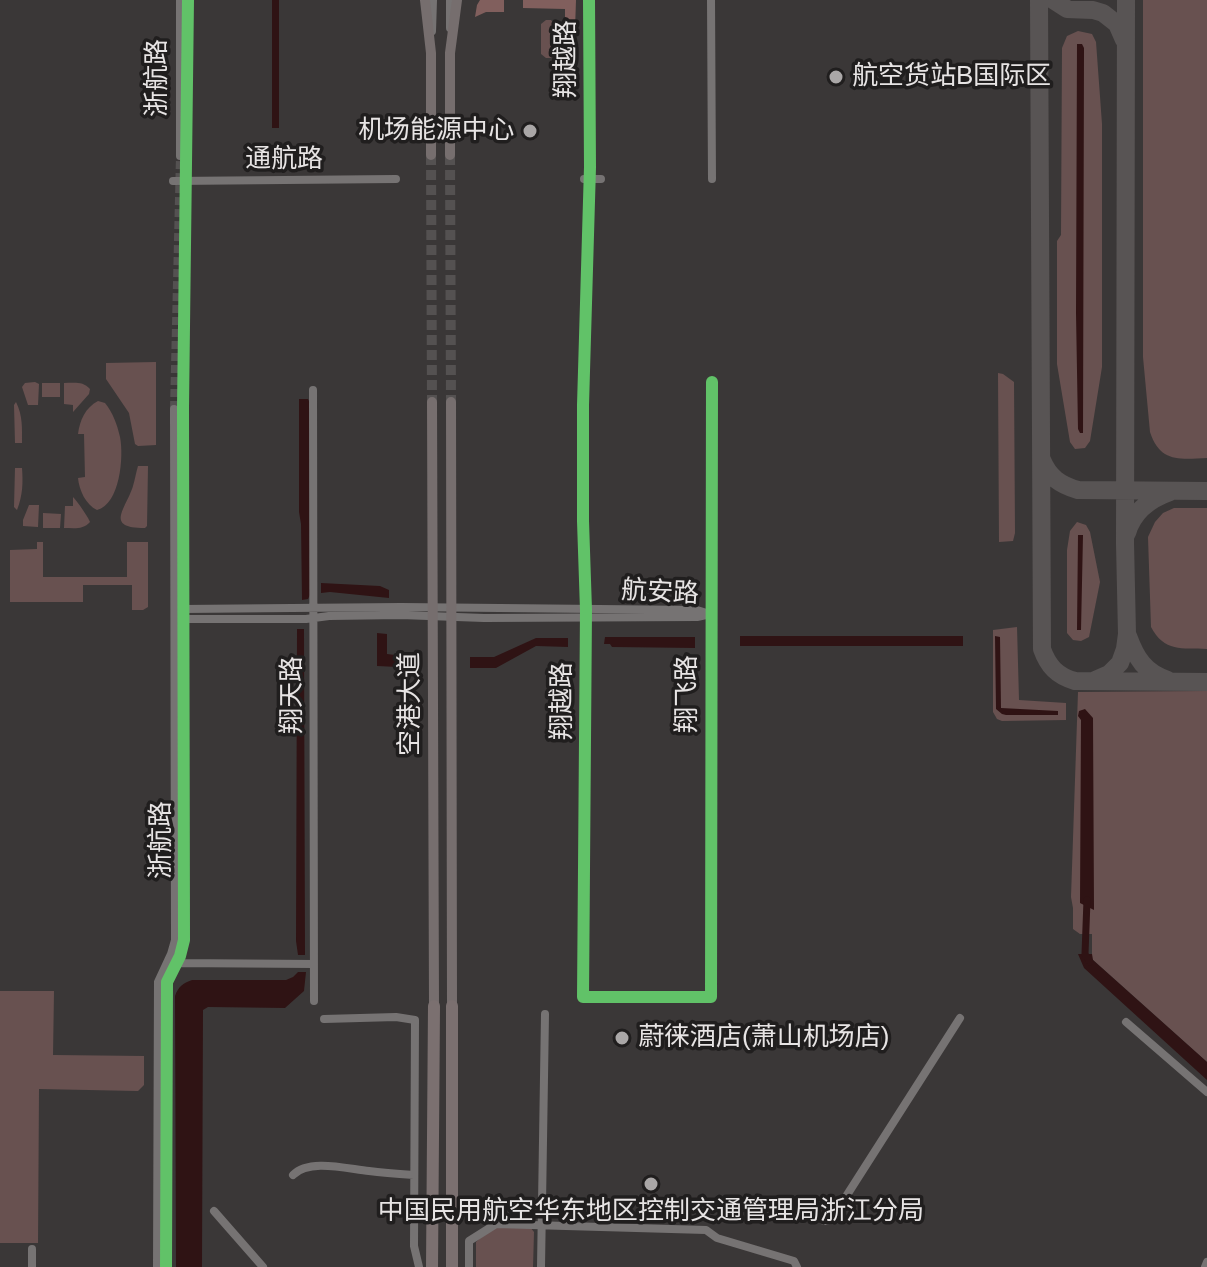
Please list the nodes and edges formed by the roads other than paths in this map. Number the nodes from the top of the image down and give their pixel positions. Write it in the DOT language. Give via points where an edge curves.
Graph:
graph roads {
  1 [pos="180,0"];
  2 [pos="188,0"];
  3 [pos="425,0"];
  4 [pos="433,0"];
  5 [pos="450,0"];
  6 [pos="457,0"];
  7 [pos="589,0"];
  8 [pos="711,0"];
  9 [pos="431,53"];
  10 [pos="450,53"];
  11 [pos="431,155"];
  12 [pos="450,155"];
  13 [pos="590,167"];
  14 [pos="396,179"];
  15 [pos="584,179"];
  16 [pos="601,179"];
  17 [pos="712,179"];
  18 [pos="173,181"];
  19 [pos="712,382"];
  20 [pos="313,390"];
  21 [pos="432,402"];
  22 [pos="451,402"];
  23 [pos="583,405"];
  24 [pos="313,608"];
  25 [pos="433,612"];
  26 [pos="451,612"];
  27 [pos="174,614"];
  28 [pos="184,614"];
  29 [pos="586,614"];
  30 [pos="711,614"];
  31 [pos="313,618"];
  32 [pos="166,963"];
  33 [pos="176,963"];
  34 [pos="314,964"];
  35 [pos="702,997"];
  36 [pos="314,1001"];
  37 [pos="434,1006"];
  38 [pos="452,1006"];
  39 [pos="545,1014"];
  40 [pos="960,1018"];
  41 [pos="324,1019"];
  42 [pos="1126,1022"];
  43 [pos="1207,1092"];
  44 [pos="293,1175"];
  45 [pos="414,1175"];
  46 [pos="214,1211"];
  47 [pos="824,1221"];
  48 [pos="542,1225"];
  49 [pos="32,1249"];
  50 [pos="32,1267"];
  51 [pos="157,1267"];
  52 [pos="166,1267"];
  53 [pos="263,1267"];
  54 [pos="419,1267"];
  55 [pos="432,1267"];
  56 [pos="452,1267"];
  57 [pos="469,1267"];
  58 [pos="541,1267"];
  59 [pos="797,1267"];
  1 -- 2 [label="street, 浙航路" via="184,156"];
  3 -- 9 [label="main road"];
  4 -- 9 [label="street"];
  5 -- 10 [label="street"];
  6 -- 10 [label="main road"];
  7 -- 13 [label="street, 翔越路"];
  8 -- 17 [label="street"];
  9 -- 11 [label="main road"];
  10 -- 12 [label="main road"];
  14 -- 18 [label="street, 通航路"];
  15 -- 16 [label="street"];
  19 -- 30 [label="street, 翔飞路"];
  20 -- 24 [label="street, 翔天路"];
  21 -- 25 [label="main road, 空港大道"];
  22 -- 26 [label="main road, 空港大道"];
  23 -- 29 [label="street, 翔越路"];
  24 -- 25 [label="street, 航安路"];
  24 -- 28 [label="street, 航安路"];
  24 -- 31 [label="street, 翔天路"];
  25 -- 26 [label="street, 航安路"];
  25 -- 31 [label="street, 航安路"];
  25 -- 37 [label="main road, 空港大道"];
  26 -- 29 [label="street, 航安路"];
  26 -- 38 [label="main road, 空港大道"];
  27 -- 28 [label="street, 航安路"];
  27 -- 28 [label="street, 浙航路" via="178,409"];
  27 -- 32 [label="street, 浙航路" via="175,940"];
  28 -- 31 [label="street, 航安路"];
  28 -- 33 [label="street, 浙航路" via="184,940"];
  29 -- 30 [label="street, 航安路"];
  29 -- 35 [label="street, 翔越路" via="583,997"];
  30 -- 35 [label="street, 翔飞路" via="711,997"];
  31 -- 34 [label="street, 翔天路"];
  32 -- 33 [label="street"];
  32 -- 51 [label="street, 浙航路" via="158,982"];
  33 -- 34 [label="street"];
  33 -- 52 [label="street, 浙航路" via="167,982"];
  34 -- 36 [label="street, 翔天路"];
  37 -- 55 [label="highway"];
  38 -- 56 [label="highway"];
  39 -- 48 [label="street"];
  40 -- 47 [label="street" via="831,1220"];
  41 -- 45 [label="street" via="415,1020"];
  42 -- 43 [label="street"];
  44 -- 45 [label="street" via="299,1169 346,1166"];
  45 -- 54 [label="street"];
  46 -- 53 [label="street"];
  48 -- 57 [label="street" via="496,1224 469,1241"];
  48 -- 58 [label="street"];
  48 -- 59 [label="street" via="706,1230 794,1261"];
  49 -- 50 [label="street"];
}
